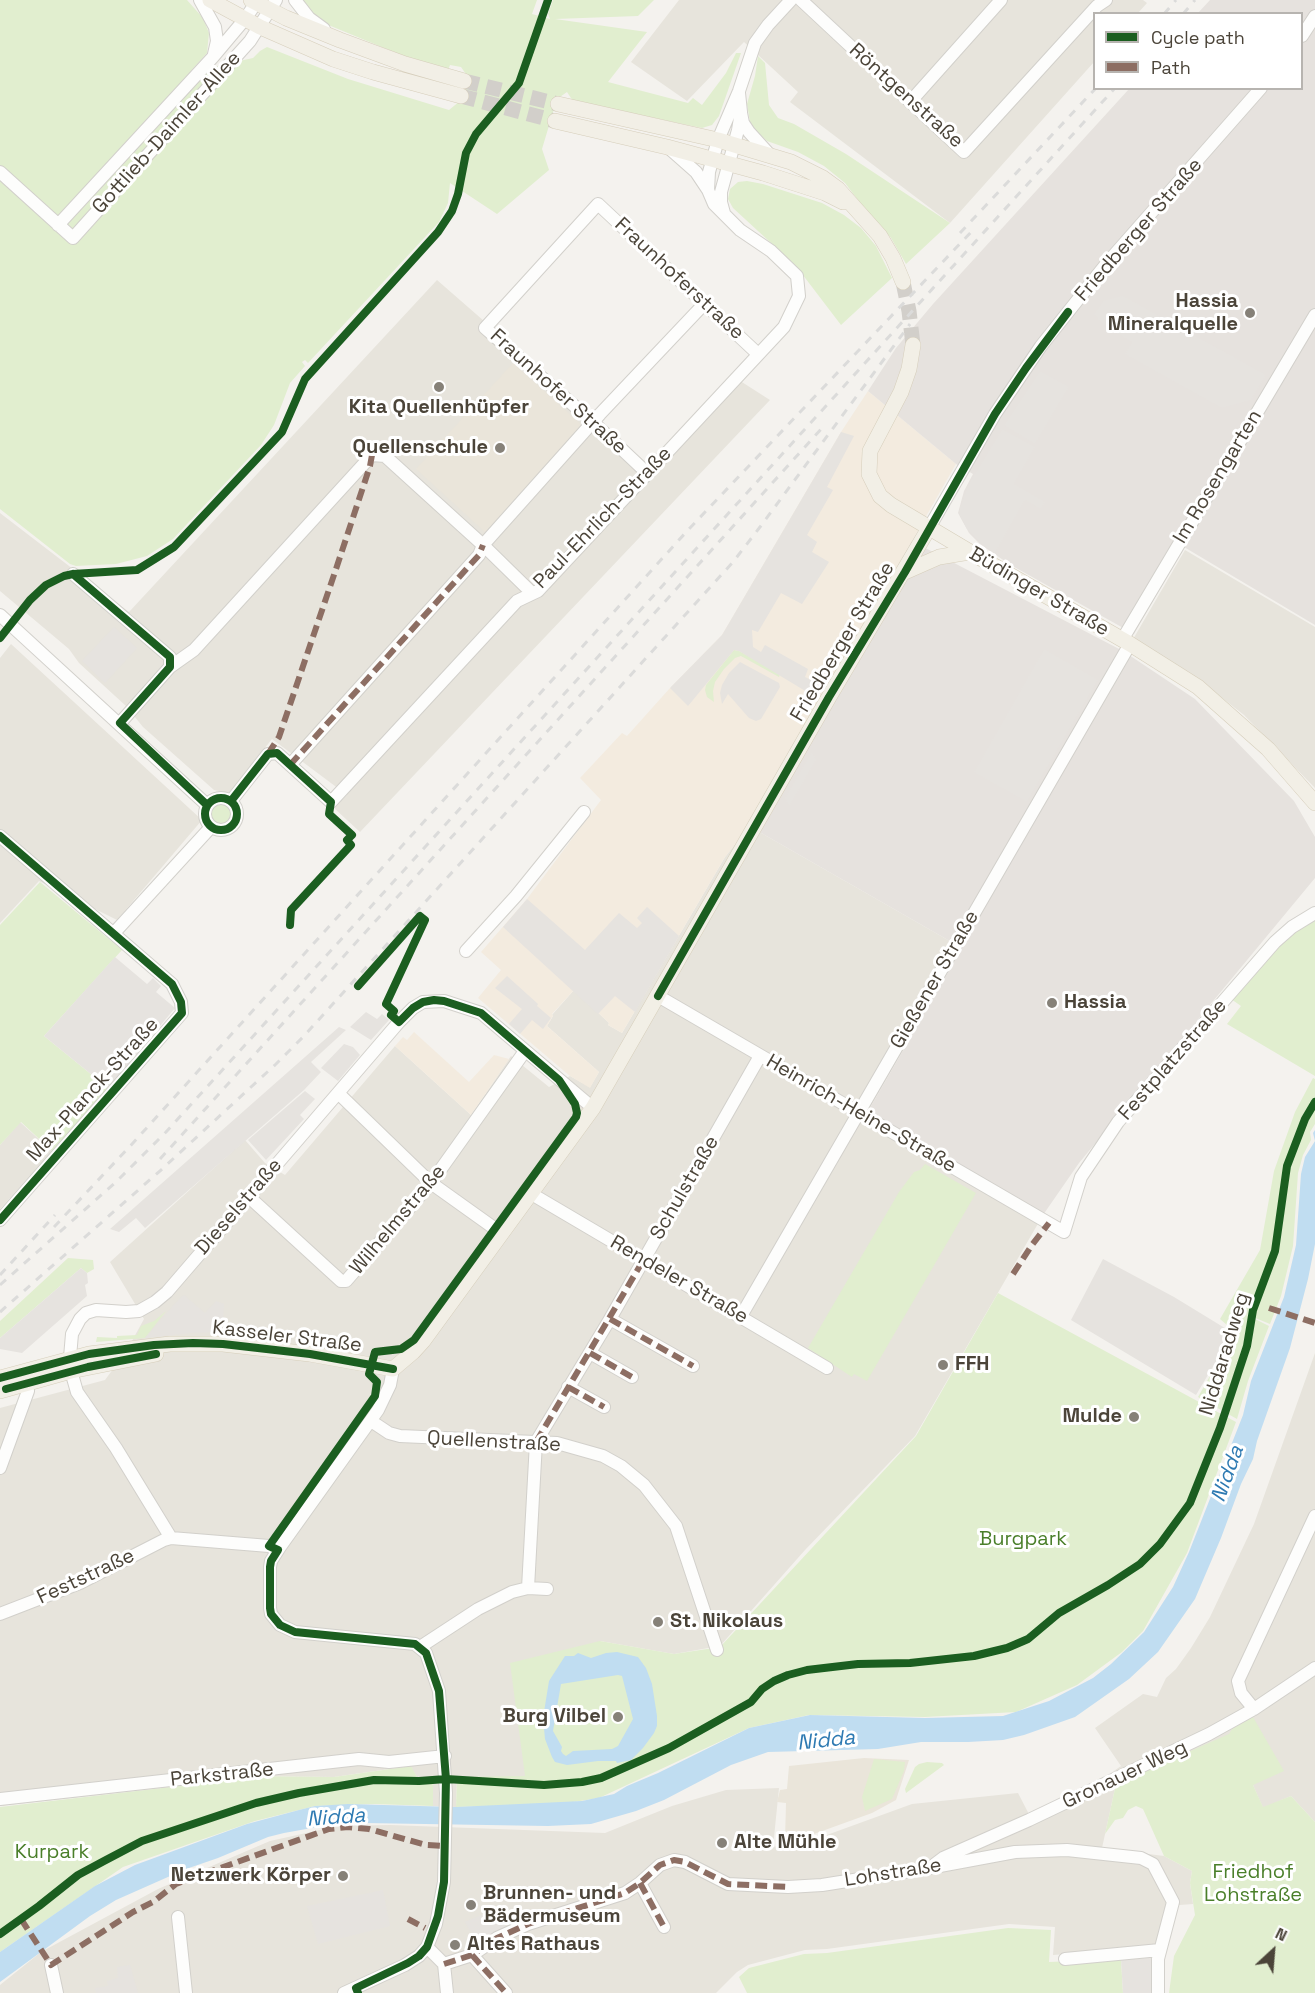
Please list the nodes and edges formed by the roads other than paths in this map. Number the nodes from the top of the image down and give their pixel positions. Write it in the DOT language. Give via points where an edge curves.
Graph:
graph roads {
  1 [pos="200,0"];
  2 [pos="210,0"];
  3 [pos="295,0"];
  4 [pos="790,0"];
  5 [pos="801,0"];
  6 [pos="1001,0"];
  7 [pos="1106,0"];
  8 [pos="255,1"];
  9 [pos="273,5"];
  10 [pos="1315,16"];
  11 [pos="245,19"];
  12 [pos="260,27"];
  13 [pos="1303,34"];
  14 [pos="340,40"];
  15 [pos="213,57"];
  16 [pos="1259,90"];
  17 [pos="739,91"];
  18 [pos="910,102"];
  19 [pos="558,104"];
  20 [pos="741,112"];
  21 [pos="555,121"];
  22 [pos="718,140"];
  23 [pos="734,145"];
  24 [pos="667,147"];
  25 [pos="770,155"];
  26 [pos="712,159"];
  27 [pos="729,164"];
  28 [pos="0,172"];
  29 [pos="708,190"];
  30 [pos="598,204"];
  31 [pos="854,208"];
  32 [pos="725,214"];
  33 [pos="58,225"];
  34 [pos="903,282"];
  35 [pos="705,303"];
  36 [pos="1315,315"];
  37 [pos="913,345"];
  38 [pos="758,354"];
  39 [pos="594,423"];
  40 [pos="647,473"];
  41 [pos="929,528"];
  42 [pos="483,545"];
  43 [pos="970,552"];
  44 [pos="905,572"];
  45 [pos="73,574"];
  46 [pos="532,593"];
  47 [pos="0,615"];
  48 [pos="1126,642"];
  49 [pos="170,662"];
  50 [pos="120,723"];
  51 [pos="290,765"];
  52 [pos="231,801"];
  53 [pos="1315,803"];
  54 [pos="207,806"];
  55 [pos="584,812"];
  56 [pos="211,827"];
  57 [pos="1,840"];
  58 [pos="1315,913"];
  59 [pos="114,933"];
  60 [pos="466,951"];
  61 [pos="658,996"];
  62 [pos="525,1051"];
  63 [pos="760,1056"];
  64 [pos="338,1093"];
  65 [pos="593,1108"];
  66 [pos="858,1113"];
  67 [pos="431,1183"];
  68 [pos="530,1194"];
  69 [pos="248,1196"];
  70 [pos="0,1220"];
  71 [pos="1064,1232"];
  72 [pos="501,1233"];
  73 [pos="644,1259"];
  74 [pos="741,1316"];
  75 [pos="610,1319"];
  76 [pos="590,1353"];
  77 [pos="70,1364"];
  78 [pos="693,1366"];
  79 [pos="827,1368"];
  80 [pos="393,1369"];
  81 [pos="632,1377"];
  82 [pos="0,1378"];
  83 [pos="25,1382"];
  84 [pos="568,1387"];
  85 [pos="0,1391"];
  86 [pos="604,1407"];
  87 [pos="371,1421"];
  88 [pos="536,1442"];
  89 [pos="0,1468"];
  90 [pos="1315,1515"];
  91 [pos="1315,1534"];
  92 [pos="171,1538"];
  93 [pos="1302,1543"];
  94 [pos="278,1550"];
  95 [pos="528,1588"];
  96 [pos="547,1589"];
  97 [pos="0,1614"];
  98 [pos="420,1647"];
  99 [pos="717,1650"];
  100 [pos="1315,1668"];
  101 [pos="1254,1709"];
  102 [pos="445,1756"];
  103 [pos="0,1799"];
  104 [pos="928,1868"];
  105 [pos="640,1883"];
  106 [pos="178,1917"];
  107 [pos="664,1927"];
  108 [pos="427,1947"];
  109 [pos="1160,1950"];
  110 [pos="472,1955"];
  111 [pos="1065,1959"];
  112 [pos="444,1964"];
  113 [pos="51,1965"];
  114 [pos="352,1991"];
  115 [pos="57,1993"];
  116 [pos="186,1993"];
  117 [pos="447,1993"];
  118 [pos="506,1993"];
  119 [pos="1158,1993"];
  1 -- 15 [label="street, Gottlieb-Daimler-Allee" via="215,27"];
  2 -- 11 [label="main road"];
  3 -- 14 [label="street" via="309,18"];
  4 -- 17 [label="street" via="755,43"];
  5 -- 18 [label="street, Röntgenstraße"];
  6 -- 18 [label="street"];
  7 -- 18 [label="street, Röntgenstraße" via="1096,6 964,152"];
  8 -- 9 [label="main road"];
  8 -- 11 [label="street, Gottlieb-Daimler-Allee"];
  9 -- 12 [label="street, Gottlieb-Daimler-Allee"];
  9 -- 14 [label="main road"];
  10 -- 13 [label="street"];
  11 -- 12 [label="main road"];
  11 -- 15 [label="street, Gottlieb-Daimler-Allee"];
  12 -- 14 [label="main road" via="373,72 463,88"];
  12 -- 33 [label="street, Gottlieb-Daimler-Allee" via="73,238"];
  15 -- 33 [label="street, Gottlieb-Daimler-Allee"];
  16 -- 41 [label="street, Friedberger Straße" via="1107,263 1041,346 995,414"];
  17 -- 20 [label="street"];
  17 -- 22 [label="street"];
  19 -- 22 [label="main road"];
  20 -- 23 [label="street"];
  20 -- 25 [label="street" via="749,132"];
  21 -- 24 [label="main road"];
  22 -- 23 [label="main road"];
  22 -- 26 [label="street"];
  23 -- 25 [label="main road"];
  23 -- 27 [label="street"];
  24 -- 26 [label="main road"];
  24 -- 29 [label="street, Paul-Ehrlich-Straße" via="692,167"];
  25 -- 31 [label="main road" via="823,178"];
  26 -- 27 [label="main road"];
  26 -- 29 [label="street"];
  27 -- 31 [label="main road" via="825,193"];
  27 -- 32 [label="street" via="721,192"];
  28 -- 33 [label="street"];
  29 -- 32 [label="street, Paul-Ehrlich-Straße" via="714,204"];
  30 -- 35 [label="street, Fraunhoferstraße"];
  30 -- 39 [label="street, Fraunhofer Straße" via="485,328"];
  31 -- 34 [label="main road" via="885,243"];
  32 -- 38 [label="street, Paul-Ehrlich-Straße" via="796,276 799,296 792,313"];
  35 -- 38 [label="street, Fraunhoferstraße"];
  35 -- 39 [label="street"];
  36 -- 48 [label="street, Im Rosengarten"];
  37 -- 41 [label="main road, Büdinger Straße" via="906,378 872,444 868,465 880,496"];
  38 -- 40 [label="street, Paul-Ehrlich-Straße"];
  39 -- 40 [label="street, Fraunhofer Straße"];
  39 -- 42 [label="street"];
  40 -- 46 [label="street, Paul-Ehrlich-Straße"];
  41 -- 43 [label="main road, Büdinger Straße"];
  41 -- 44 [label="main road, Friedberger Straße"];
  42 -- 46 [label="street"];
  42 -- 49 [label="street" via="385,456 372,455 194,651"];
  42 -- 51 [label="street" via="479,555"];
  43 -- 44 [label="main road" via="939,557"];
  43 -- 48 [label="main road, Büdinger Straße"];
  44 -- 61 [label="main road, Friedberger Straße"];
  45 -- 49 [label="street"];
  46 -- 51 [label="street, Paul-Ehrlich-Straße" via="517,601 331,802"];
  47 -- 50 [label="street"];
  48 -- 53 [label="main road, Büdinger Straße" via="1189,681 1224,709 1268,749"];
  48 -- 66 [label="street, Gießener Straße"];
  49 -- 50 [label="street"];
  50 -- 54 [label="street"];
  51 -- 52 [label="street, Paul-Ehrlich-Straße" via="277,753 268,754"];
  52 -- 54 [label="street" via="218,798"];
  52 -- 56 [label="street" via="237,813 233,825 221,830"];
  54 -- 56 [label="street" via="205,819"];
  55 -- 60 [label="street"];
  56 -- 59 [label="street"];
  57 -- 59 [label="street, Max-Planck-Straße"];
  58 -- 71 [label="street, Festplatzstraße" via="1275,942 1118,1122 1081,1177"];
  59 -- 70 [label="street, Max-Planck-Straße" via="172,984 182,1013"];
  61 -- 63 [label="street, Heinrich-Heine-Straße"];
  61 -- 65 [label="main road, Friedberger Straße"];
  62 -- 64 [label="street, Dieselstraße" via="480,1012 444,1001 423,1002 401,1020"];
  62 -- 65 [label="street, Dieselstraße"];
  62 -- 67 [label="street, Wilhelmstraße"];
  63 -- 66 [label="street, Heinrich-Heine-Straße"];
  63 -- 73 [label="street, Schulstraße"];
  64 -- 67 [label="street"];
  64 -- 69 [label="street, Dieselstraße"];
  65 -- 68 [label="main road, Friedberger Straße"];
  66 -- 71 [label="street, Heinrich-Heine-Straße"];
  66 -- 74 [label="street, Gießener Straße"];
  67 -- 69 [label="street, Wilhelmstraße" via="344,1282"];
  67 -- 72 [label="street"];
  68 -- 72 [label="main road, Friedberger Straße"];
  68 -- 73 [label="street, Rendeler Straße"];
  69 -- 77 [label="street, Dieselstraße" via="155,1302 139,1311 93,1311 80,1319 72,1334"];
  72 -- 80 [label="main road, Friedberger Straße" via="423,1341"];
  73 -- 74 [label="street, Rendeler Straße"];
  73 -- 75 [label="street, Schulstraße"];
  74 -- 79 [label="street, Rendeler Straße"];
  75 -- 76 [label="street, Schulstraße"];
  75 -- 78 [label="street"];
  76 -- 81 [label="street"];
  76 -- 84 [label="street, Schulstraße"];
  77 -- 80 [label="main road, Kasseler Straße" via="170,1344 211,1343"];
  77 -- 82 [label="main road, Kasseler Straße"];
  77 -- 83 [label="main road, Kasseler Straße"];
  77 -- 92 [label="street" via="77,1392"];
  80 -- 87 [label="street, Friedberger Straße" via="390,1385"];
  83 -- 85 [label="main road, Kasseler Straße"];
  83 -- 89 [label="street" via="28,1391"];
  84 -- 86 [label="street"];
  84 -- 88 [label="street, Schulstraße"];
  87 -- 88 [label="street, Quellenstraße" via="400,1436"];
  87 -- 94 [label="street, Friedberger Straße"];
  88 -- 95 [label="street, Schulstraße"];
  88 -- 99 [label="street, Quellenstraße" via="564,1444 603,1456 631,1472 644,1485 678,1530"];
  90 -- 93 [label="street"];
  91 -- 93 [label="street"];
  92 -- 94 [label="street"];
  92 -- 97 [label="street, Feststraße" via="80,1583"];
  93 -- 101 [label="street" via="1238,1681 1241,1694"];
  94 -- 98 [label="street, Friedberger Straße" via="270,1567 270,1608 280,1625 295,1632"];
  95 -- 96 [label="street"];
  95 -- 98 [label="street" via="478,1608"];
  98 -- 102 [label="street" via="437,1680"];
  100 -- 101 [label="street, Gronauer Weg"];
  101 -- 104 [label="street, Gronauer Weg"];
  102 -- 103 [label="street, Parkstraße" via="389,1762 359,1759"];
  102 -- 108 [label="street" via="444,1882"];
  104 -- 105 [label="street, Lohstraße" via="774,1887 728,1884 675,1860 660,1865"];
  104 -- 109 [label="street, Lohstraße" via="1043,1850 1147,1859 1154,1864 1173,1899"];
  105 -- 107 [label="street"];
  105 -- 110 [label="street, Lohstraße" via="625,1893 528,1924 491,1941"];
  106 -- 116 [label="street"];
  108 -- 112 [label="street"];
  108 -- 114 [label="street" via="408,1963"];
  109 -- 111 [label="street"];
  109 -- 119 [label="street"];
  110 -- 112 [label="street, Lohstraße"];
  110 -- 118 [label="street"];
  112 -- 117 [label="street"];
  113 -- 115 [label="street"];
}
